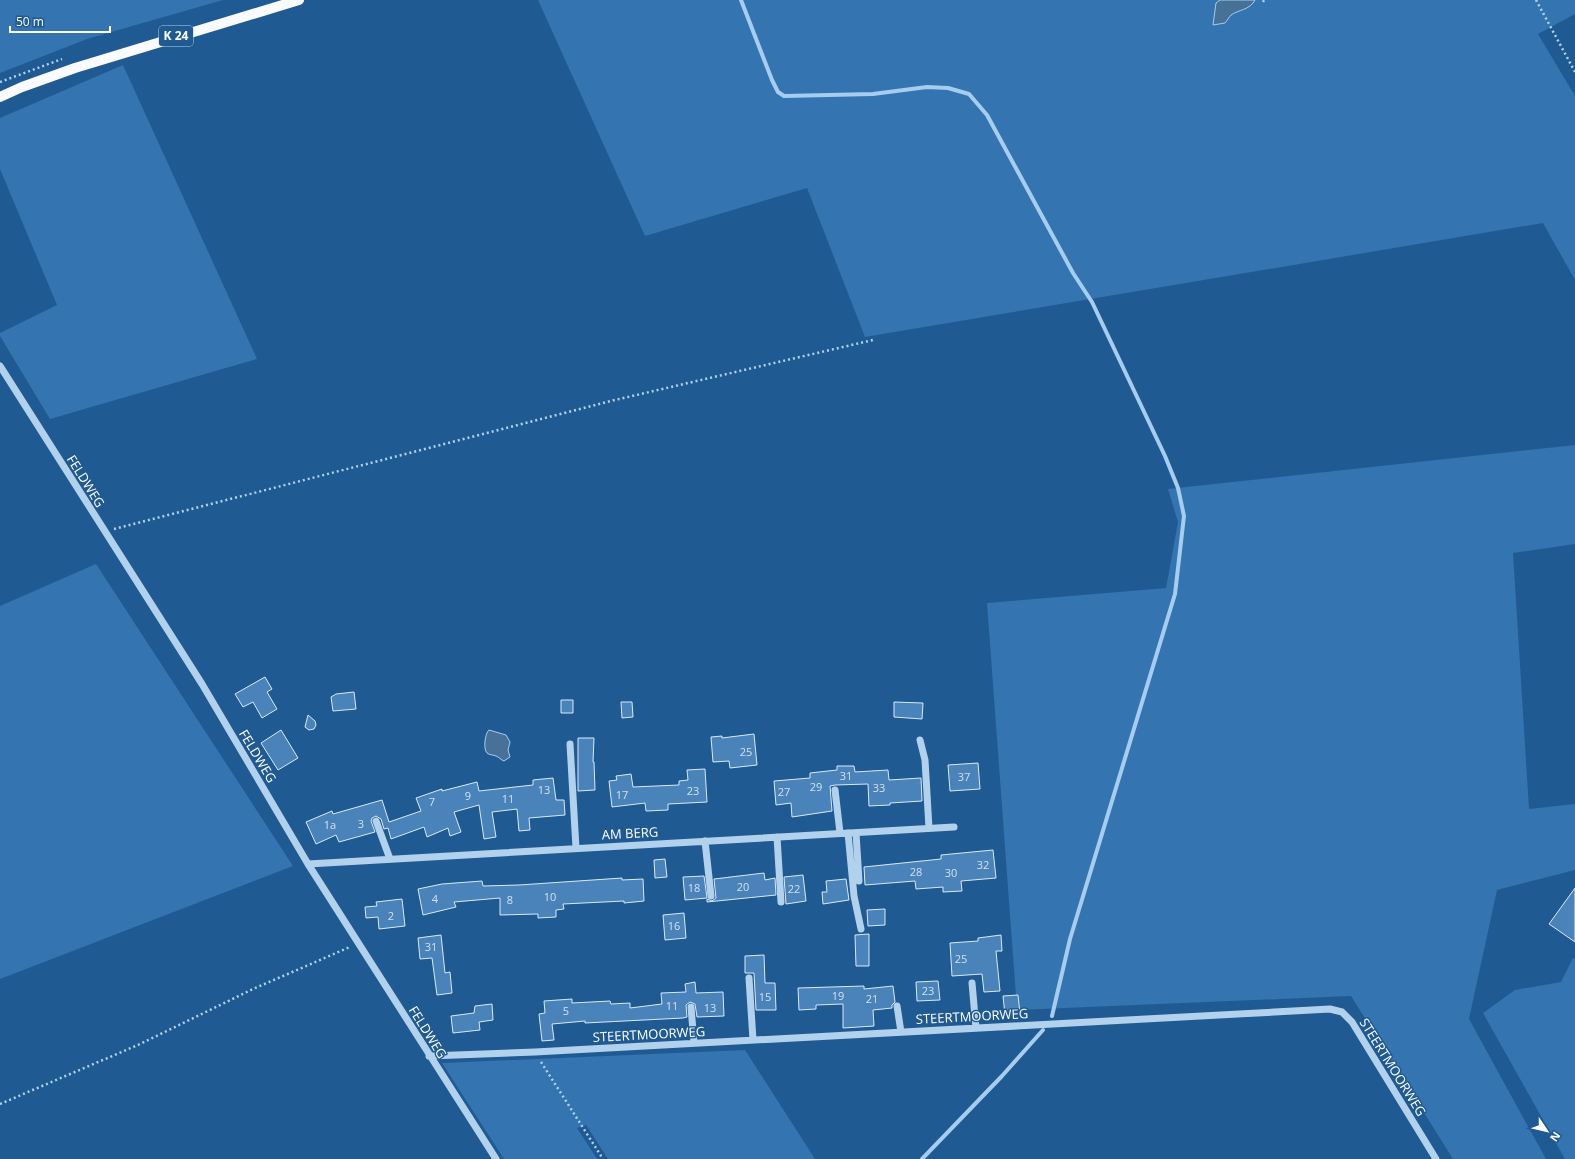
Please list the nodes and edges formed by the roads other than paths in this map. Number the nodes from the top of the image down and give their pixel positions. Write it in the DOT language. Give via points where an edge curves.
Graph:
graph roads {
  1 [pos="299,0"];
  2 [pos="0,97"];
  3 [pos="0,366"];
  4 [pos="920,740"];
  5 [pos="570,744"];
  6 [pos="835,790"];
  7 [pos="376,821"];
  8 [pos="954,827"];
  9 [pos="929,828"];
  10 [pos="840,833"];
  11 [pos="852,833"];
  12 [pos="777,837"];
  13 [pos="705,841"];
  14 [pos="576,848"];
  15 [pos="390,859"];
  16 [pos="308,864"];
  17 [pos="859,881"];
  18 [pos="710,896"];
  19 [pos="781,902"];
  20 [pos="860,929"];
  21 [pos="749,978"];
  22 [pos="972,983"];
  23 [pos="897,1006"];
  24 [pos="691,1007"];
  25 [pos="976,1028"];
  26 [pos="901,1032"];
  27 [pos="753,1040"];
  28 [pos="694,1043"];
  29 [pos="429,1056"];
  30 [pos="496,1159"];
  31 [pos="1436,1159"];
  1 -- 2 [label="main road, K 24" via="75,68"];
  3 -- 16 [label="street, FELDWEG" via="202,684"];
  4 -- 9 [label="street" via="925,760"];
  5 -- 14 [label="street"];
  6 -- 10 [label="street"];
  7 -- 15 [label="street"];
  8 -- 9 [label="street, AM BERG"];
  9 -- 11 [label="street, AM BERG"];
  10 -- 11 [label="street, AM BERG"];
  10 -- 12 [label="street, AM BERG"];
  11 -- 17 [label="street"];
  11 -- 20 [label="street" via="854,896"];
  12 -- 13 [label="street, AM BERG"];
  12 -- 19 [label="street"];
  13 -- 14 [label="street, AM BERG"];
  13 -- 18 [label="street"];
  14 -- 15 [label="street, AM BERG"];
  15 -- 16 [label="street, AM BERG"];
  16 -- 29 [label="street, FELDWEG"];
  21 -- 27 [label="street"];
  22 -- 25 [label="street"];
  23 -- 26 [label="street"];
  24 -- 28 [label="street"];
  25 -- 26 [label="street, STEERTMOORWEG"];
  25 -- 31 [label="street, STEERTMOORWEG" via="1330,1008 1342,1012 1352,1022"];
  26 -- 27 [label="street, STEERTMOORWEG"];
  27 -- 28 [label="street, STEERTMOORWEG"];
  28 -- 29 [label="street, STEERTMOORWEG"];
  29 -- 30 [label="street, FELDWEG"];
}
